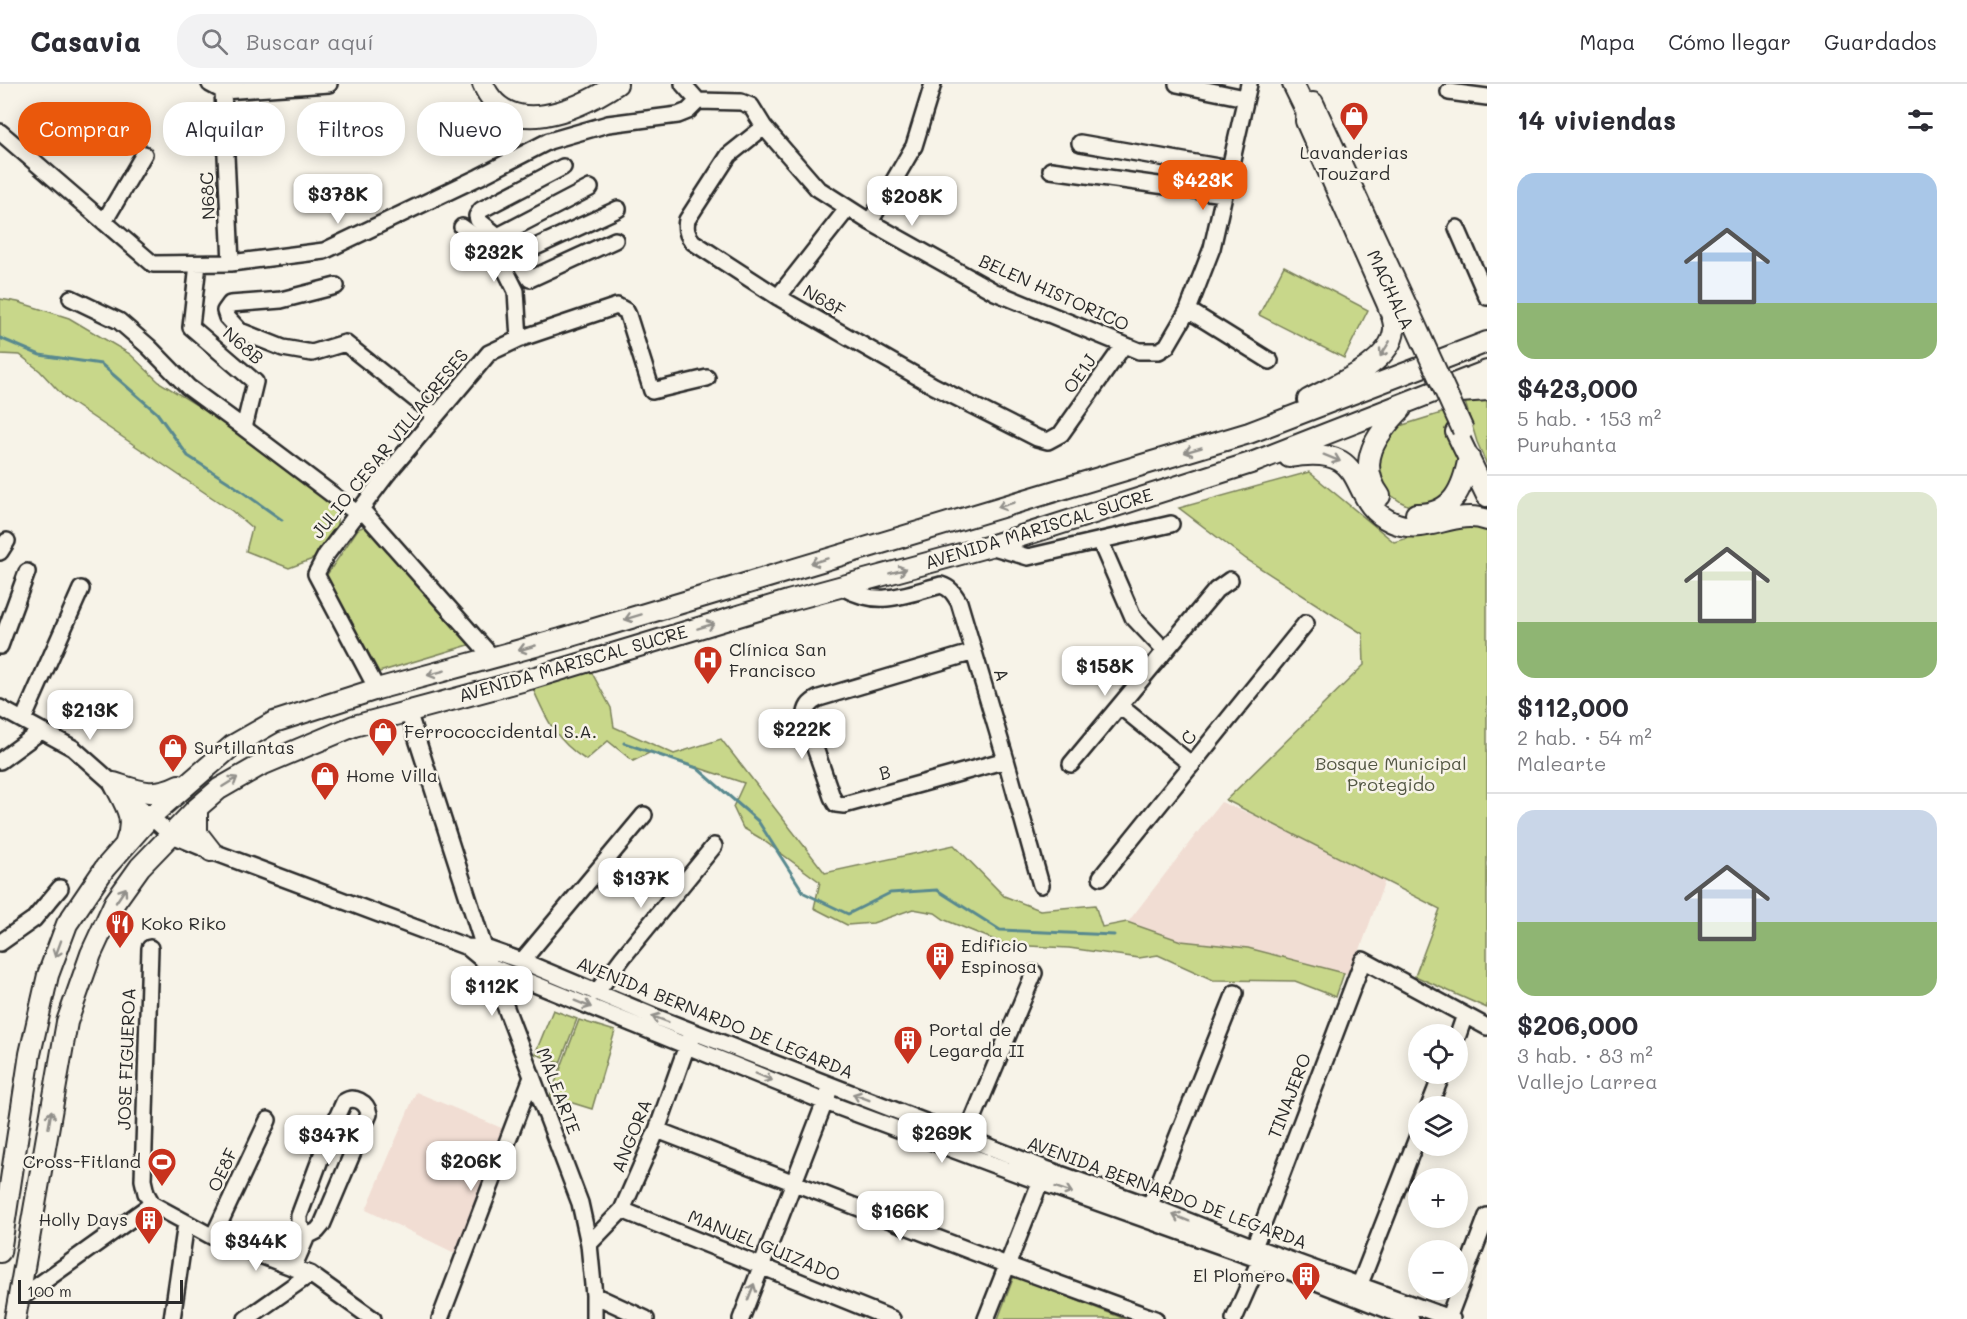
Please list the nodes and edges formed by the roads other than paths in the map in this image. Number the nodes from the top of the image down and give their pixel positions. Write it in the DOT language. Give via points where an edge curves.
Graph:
graph roads {
  1 [pos="329,84"];
  2 [pos="483,84"];
  3 [pos="617,84"];
  4 [pos="683,84"];
  5 [pos="933,84"];
  6 [pos="1177,84"];
  7 [pos="1293,84"];
  8 [pos="1305,84"];
  9 [pos="261,87"];
  10 [pos="217,88"];
  11 [pos="1247,91"];
  12 [pos="1449,92"];
  13 [pos="1487,97"];
  14 [pos="698,101"];
  15 [pos="1311,109"];
  16 [pos="764,127"];
  17 [pos="0,132"];
  18 [pos="1080,143"];
  19 [pos="143,156"];
  20 [pos="1343,166"];
  21 [pos="563,167"];
  22 [pos="1230,169"];
  23 [pos="1051,170"];
  24 [pos="590,188"];
  25 [pos="1224,194"];
  26 [pos="848,208"];
  27 [pos="618,209"];
  28 [pos="104,222"];
  29 [pos="870,222"];
  30 [pos="462,227"];
  31 [pos="1457,228"];
  32 [pos="615,240"];
  33 [pos="494,242"];
  34 [pos="516,256"];
  35 [pos="231,263"];
  36 [pos="198,264"];
  37 [pos="336,286"];
  38 [pos="778,297"];
  39 [pos="1487,297"];
  40 [pos="71,298"];
  41 [pos="1404,309"];
  42 [pos="1188,310"];
  43 [pos="519,339"];
  44 [pos="1487,342"];
  45 [pos="1124,345"];
  46 [pos="1449,357"];
  47 [pos="1270,361"];
  48 [pos="1487,370"];
  49 [pos="707,378"];
  50 [pos="1487,390"];
  51 [pos="1430,394"];
  52 [pos="1405,404"];
  53 [pos="435,416"];
  54 [pos="1067,426"];
  55 [pos="244,428"];
  56 [pos="1249,433"];
  57 [pos="1254,462"];
  58 [pos="1477,462"];
  59 [pos="1487,486"];
  60 [pos="1487,496"];
  61 [pos="359,511"];
  62 [pos="1487,520"];
  63 [pos="1171,524"];
  64 [pos="1100,541"];
  65 [pos="990,546"];
  66 [pos="27,572"];
  67 [pos="1230,580"];
  68 [pos="842,587"];
  69 [pos="81,589"];
  70 [pos="1305,623"];
  71 [pos="0,646"];
  72 [pos="1165,651"];
  73 [pos="974,652"];
  74 [pos="493,658"];
  75 [pos="377,689"];
  76 [pos="1120,706"];
  77 [pos="0,708"];
  78 [pos="408,711"];
  79 [pos="23,720"];
  80 [pos="41,731"];
  81 [pos="1006,760"];
  82 [pos="0,761"];
  83 [pos="1071,764"];
  84 [pos="1192,765"];
  85 [pos="195,777"];
  86 [pos="114,783"];
  87 [pos="196,808"];
  88 [pos="644,815"];
  89 [pos="151,816"];
  90 [pos="170,834"];
  91 [pos="124,845"];
  92 [pos="714,846"];
  93 [pos="211,851"];
  94 [pos="1101,877"];
  95 [pos="1041,885"];
  96 [pos="60,888"];
  97 [pos="0,943"];
  98 [pos="467,947"];
  99 [pos="150,948"];
  100 [pos="485,948"];
  101 [pos="522,961"];
  102 [pos="490,966"];
  103 [pos="1034,973"];
  104 [pos="596,993"];
  105 [pos="1235,993"];
  106 [pos="1466,1015"];
  107 [pos="1462,1024"];
  108 [pos="1487,1027"];
  109 [pos="693,1032"];
  110 [pos="687,1047"];
  111 [pos="532,1077"];
  112 [pos="831,1086"];
  113 [pos="825,1102"];
  114 [pos="268,1120"];
  115 [pos="657,1130"];
  116 [pos="965,1138"];
  117 [pos="1410,1156"];
  118 [pos="1043,1176"];
  119 [pos="794,1184"];
  120 [pos="10,1192"];
  121 [pos="36,1197"];
  122 [pos="152,1204"];
  123 [pos="622,1210"];
  124 [pos="1148,1212"];
  125 [pos="1487,1216"];
  126 [pos="186,1223"];
  127 [pos="307,1236"];
  128 [pos="213,1237"];
  129 [pos="589,1244"];
  130 [pos="27,1247"];
  131 [pos="1,1248"];
  132 [pos="1257,1253"];
  133 [pos="761,1265"];
  134 [pos="1007,1265"];
  135 [pos="293,1268"];
  136 [pos="309,1274"];
  137 [pos="1357,1291"];
  138 [pos="594,1294"];
  139 [pos="19,1299"];
  140 [pos="1450,1318"];
  141 [pos="15,1319"];
  142 [pos="172,1319"];
  143 [pos="246,1319"];
  144 [pos="373,1319"];
  145 [pos="440,1319"];
  146 [pos="594,1319"];
  147 [pos="646,1319"];
  148 [pos="741,1319"];
  149 [pos="892,1319"];
  150 [pos="986,1319"];
  151 [pos="1155,1319"];
  152 [pos="1234,1319"];
  153 [pos="1411,1319"];
  1 -- 9 [label="street"];
  2 -- 3 [label="main road" via="494,104 522,116 579,105"];
  4 -- 14 [label="street"];
  5 -- 29 [label="street" via="914,146"];
  6 -- 11 [label="street"];
  7 -- 15 [label="main road, MACHALA"];
  8 -- 15 [label="main road, MACHALA"];
  9 -- 10 [label="street"];
  10 -- 35 [label="street, N68C"];
  11 -- 22 [label="street"];
  12 -- 13 [label="street"];
  14 -- 16 [label="street, BELEN HISTORICO" via="741,102 751,106"];
  14 -- 35 [label="street" via="678,115 608,124 549,141 324,250"];
  15 -- 20 [label="main road, MACHALA"];
  15 -- 41 [label="main road, MACHALA"];
  15 -- 56 [label="main road, one-way" via="1305,117 1308,128 1387,303 1394,330 1385,352 1373,364"];
  16 -- 26 [label="street, BELEN HISTORICO" via="818,188"];
  16 -- 38 [label="street, N68F" via="729,155 687,220 686,232 693,242"];
  17 -- 28 [label="street"];
  18 -- 22 [label="street"];
  19 -- 28 [label="street"];
  20 -- 41 [label="main road, MACHALA"];
  20 -- 46 [label="main road" via="1365,198 1434,349"];
  21 -- 33 [label="street" via="479,212 478,220"];
  22 -- 25 [label="street"];
  23 -- 25 [label="street"];
  24 -- 33 [label="street"];
  25 -- 42 [label="street" via="1212,248"];
  26 -- 29 [label="street, BELEN HISTORICO"];
  26 -- 38 [label="street"];
  27 -- 34 [label="street"];
  28 -- 36 [label="street" via="153,264"];
  29 -- 45 [label="street, BELEN HISTORICO" via="995,292"];
  30 -- 33 [label="street"];
  31 -- 39 [label="street"];
  32 -- 34 [label="street" via="530,279"];
  33 -- 34 [label="street"];
  33 -- 43 [label="street" via="516,291"];
  35 -- 36 [label="street"];
  36 -- 55 [label="street, N68B" via="191,327 255,382"];
  37 -- 53 [label="street" via="281,300 230,304 225,311 240,332 284,348 312,353 345,343"];
  38 -- 54 [label="street, N68F" via="934,386 1037,438 1054,440"];
  40 -- 55 [label="street" via="119,321 188,387"];
  41 -- 58 [label="main road, MACHALA"];
  42 -- 45 [label="street, BELEN HISTORICO" via="1162,350 1139,351"];
  42 -- 47 [label="street"];
  43 -- 49 [label="street, JULIO CESAR VILLACRESES" via="617,306 628,315 650,390"];
  43 -- 53 [label="street, JULIO CESAR VILLACRESES" via="489,353"];
  44 -- 46 [label="main road"];
  45 -- 54 [label="street, OE1J"];
  46 -- 56 [label="main road"];
  48 -- 51 [label="main road, AVENIDA MARISCAL SUCRE"];
  50 -- 51 [label="main road"];
  51 -- 52 [label="main road, AVENIDA MARISCAL SUCRE"];
  52 -- 57 [label="main road, AVENIDA MARISCAL SUCRE"];
  52 -- 58 [label="main road" via="1375,440 1370,457 1372,482 1388,504 1412,514 1429,513 1445,506 1458,494"];
  53 -- 61 [label="street, JULIO CESAR VILLACRESES"];
  55 -- 61 [label="street"];
  56 -- 74 [label="main road, AVENIDA MARISCAL SUCRE, one-way"];
  57 -- 62 [label="main road, one-way" via="1311,453 1334,457 1352,470 1378,513 1401,525 1429,526 1466,516"];
  57 -- 65 [label="main road, AVENIDA MARISCAL SUCRE"];
  58 -- 59 [label="main road, MACHALA"];
  58 -- 60 [label="main road, MACHALA"];
  61 -- 74 [label="street"];
  61 -- 75 [label="street, JULIO CESAR VILLACRESES" via="316,574"];
  63 -- 64 [label="street"];
  64 -- 65 [label="street" via="1028,557"];
  64 -- 72 [label="street" via="1133,616"];
  68 -- 65 [label="main road, AVENIDA MARISCAL SUCRE, one-way"];
  66 -- 71 [label="street"];
  67 -- 72 [label="street" via="1216,590"];
  68 -- 73 [label="street, A" via="857,596 879,600 941,585 948,587 959,603"];
  78 -- 68 [label="main road, AVENIDA MARISCAL SUCRE, one-way"];
  69 -- 79 [label="street"];
  70 -- 84 [label="street, C"];
  72 -- 76 [label="street"];
  73 -- 81 [label="street, A"];
  73 -- 81 [label="street, B" via="819,698 806,709 805,719 836,804"];
  74 -- 75 [label="main road, AVENIDA MARISCAL SUCRE, one-way"];
  75 -- 85 [label="main road, AVENIDA MARISCAL SUCRE" via="274,722 232,746"];
  76 -- 83 [label="street"];
  76 -- 84 [label="street"];
  77 -- 79 [label="street, AVENIDA BERNARDO DE LEGARDA"];
  87 -- 78 [label="main road, AVENIDA MARISCAL SUCRE, one-way" via="219,789 259,766 354,726"];
  78 -- 100 [label="street, MALEARTE"];
  79 -- 80 [label="street, AVENIDA BERNARDO DE LEGARDA"];
  80 -- 82 [label="street"];
  80 -- 86 [label="street, AVENIDA BERNARDO DE LEGARDA" via="73,748"];
  81 -- 95 [label="street, A"];
  84 -- 94 [label="street, C"];
  85 -- 86 [label="main road" via="152,794"];
  85 -- 89 [label="main road, AVENIDA MARISCAL SUCRE"];
  86 -- 89 [label="street, AVENIDA BERNARDO DE LEGARDA"];
  86 -- 91 [label="main road" via="130,816 130,832"];
  87 -- 90 [label="main road, AVENIDA MARISCAL SUCRE"];
  87 -- 93 [label="main road" via="197,833"];
  88 -- 101 [label="street"];
  89 -- 90 [label="street, AVENIDA BERNARDO DE LEGARDA"];
  89 -- 91 [label="main road, AVENIDA MARISCAL SUCRE"];
  90 -- 93 [label="street, AVENIDA BERNARDO DE LEGARDA"];
  121 -- 90 [label="main road, AVENIDA MARISCAL SUCRE, one-way" via="67,1022 91,954 115,902"];
  91 -- 120 [label="main road, AVENIDA MARISCAL SUCRE, one-way" via="67,924 48,975 27,1073"];
  92 -- 104 [label="street"];
  93 -- 98 [label="street, AVENIDA BERNARDO DE LEGARDA"];
  96 -- 97 [label="street" via="34,919"];
  98 -- 100 [label="street, AVENIDA BERNARDO DE LEGARDA"];
  98 -- 102 [label="street, AVENIDA BERNARDO DE LEGARDA"];
  99 -- 122 [label="street, JOSE FIGUEROA" via="143,1180"];
  100 -- 101 [label="street, AVENIDA BERNARDO DE LEGARDA"];
  100 -- 102 [label="street, MALEARTE"];
  101 -- 104 [label="street, AVENIDA BERNARDO DE LEGARDA"];
  102 -- 110 [label="street, AVENIDA BERNARDO DE LEGARDA, one-way"];
  102 -- 111 [label="street, MALEARTE"];
  103 -- 116 [label="street"];
  109 -- 104 [label="street, AVENIDA BERNARDO DE LEGARDA, one-way"];
  105 -- 124 [label="street"];
  106 -- 107 [label="street"];
  106 -- 108 [label="street"];
  106 -- 132 [label="street, TINAJERO" via="1363,960"];
  109 -- 110 [label="street, ANGORA"];
  109 -- 112 [label="street, AVENIDA BERNARDO DE LEGARDA"];
  110 -- 113 [label="street, AVENIDA BERNARDO DE LEGARDA, one-way"];
  110 -- 115 [label="street, ANGORA"];
  111 -- 129 [label="street, MALEARTE" via="580,1203"];
  111 -- 145 [label="street"];
  112 -- 113 [label="street"];
  116 -- 112 [label="street, AVENIDA BERNARDO DE LEGARDA, one-way"];
  113 -- 118 [label="street, AVENIDA BERNARDO DE LEGARDA"];
  113 -- 119 [label="street"];
  114 -- 128 [label="street, OE8F"];
  115 -- 119 [label="street"];
  115 -- 123 [label="street, ANGORA"];
  116 -- 118 [label="street, AVENIDA BERNARDO DE LEGARDA"];
  117 -- 137 [label="street"];
  118 -- 124 [label="street, AVENIDA BERNARDO DE LEGARDA"];
  118 -- 134 [label="street"];
  119 -- 133 [label="street"];
  119 -- 134 [label="street"];
  120 -- 121 [label="main road"];
  120 -- 131 [label="main road, AVENIDA MARISCAL SUCRE"];
  121 -- 130 [label="main road, AVENIDA MARISCAL SUCRE"];
  122 -- 126 [label="street"];
  122 -- 139 [label="street"];
  123 -- 129 [label="street, ANGORA"];
  123 -- 133 [label="street, MANUEL GUIZADO"];
  124 -- 132 [label="street, AVENIDA BERNARDO DE LEGARDA"];
  125 -- 140 [label="street"];
  126 -- 128 [label="street"];
  126 -- 142 [label="street"];
  127 -- 127 [label="street" via="299,1225 299,1216 330,1133 344,1102 360,1100 369,1114 321,1225"];
  127 -- 135 [label="street"];
  128 -- 135 [label="street"];
  129 -- 138 [label="street, MALEARTE"];
  130 -- 131 [label="main road"];
  130 -- 139 [label="main road, AVENIDA MARISCAL SUCRE"];
  132 -- 137 [label="street, AVENIDA BERNARDO DE LEGARDA"];
  132 -- 152 [label="street, TINAJERO"];
  148 -- 133 [label="street, one-way"];
  133 -- 149 [label="street, MANUEL GUIZADO"];
  134 -- 150 [label="street"];
  134 -- 151 [label="street"];
  135 -- 136 [label="street"];
  136 -- 143 [label="street"];
  136 -- 144 [label="street"];
  137 -- 140 [label="street, AVENIDA BERNARDO DE LEGARDA"];
  137 -- 153 [label="street, AVENIDA BERNARDO DE LEGARDA"];
  138 -- 146 [label="street, MALEARTE"];
  138 -- 147 [label="street"];
  139 -- 141 [label="main road, AVENIDA MARISCAL SUCRE"];
}
